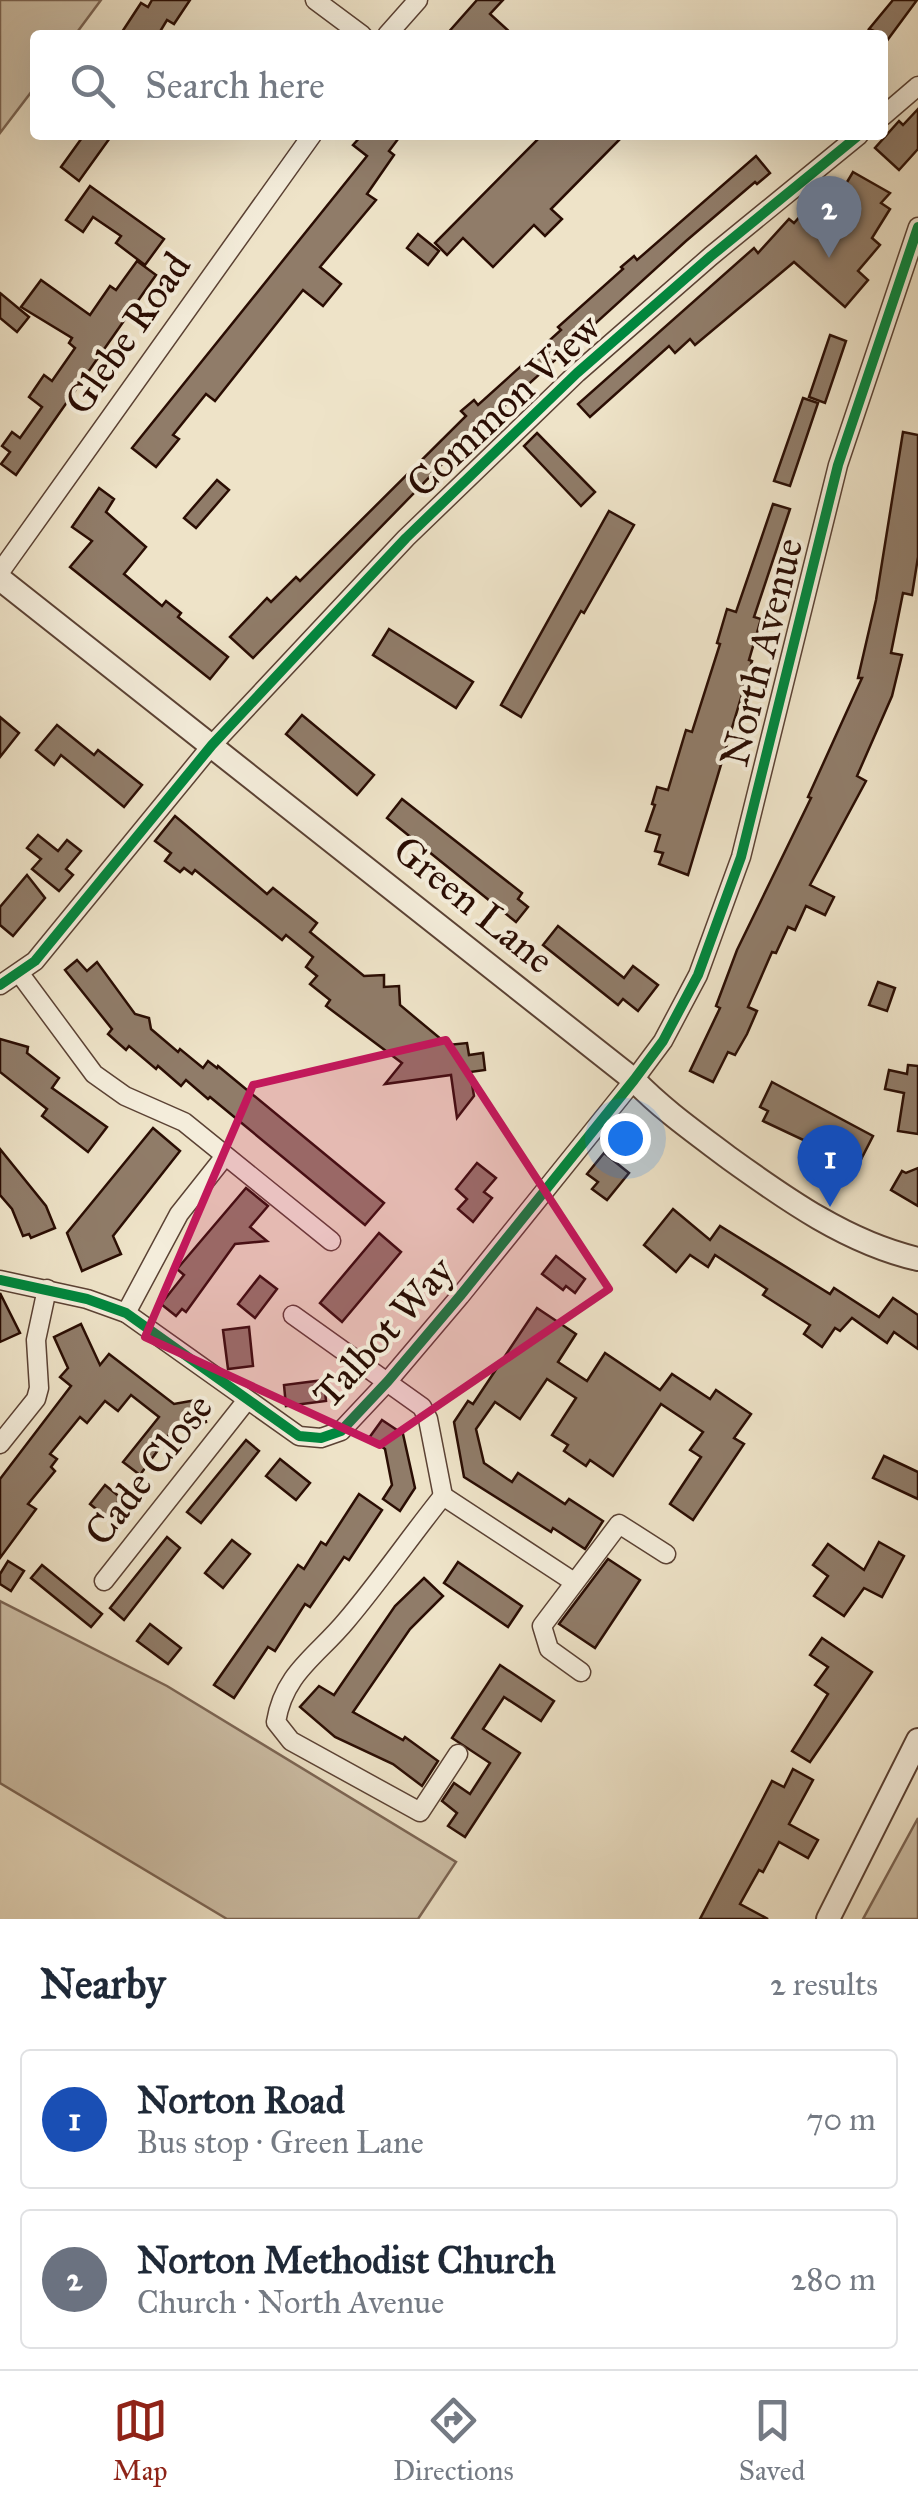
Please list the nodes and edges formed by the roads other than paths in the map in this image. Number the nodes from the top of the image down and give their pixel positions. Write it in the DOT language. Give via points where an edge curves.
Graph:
graph roads {
  1 [pos="314,0"];
  2 [pos="418,0"];
  3 [pos="355,30"];
  4 [pos="392,30"];
  5 [pos="918,86"];
  6 [pos="888,112"];
  7 [pos="308,140"];
  8 [pos="853,140"];
  9 [pos="918,227"];
  10 [pos="0,575"];
  11 [pos="212,745"];
  12 [pos="20,974"];
  13 [pos="0,985"];
  14 [pos="634,1080"];
  15 [pos="225,1156"];
  16 [pos="331,1241"];
  17 [pos="918,1259"];
  18 [pos="0,1280"];
  19 [pos="48,1289"];
  20 [pos="126,1313"];
  21 [pos="293,1315"];
  22 [pos="388,1381"];
  23 [pos="247,1400"];
  24 [pos="0,1444"];
  25 [pos="442,1496"];
  26 [pos="666,1554"];
  27 [pos="104,1581"];
  28 [pos="574,1582"];
  29 [pos="581,1672"];
  30 [pos="918,1740"];
  31 [pos="458,1754"];
  32 [pos="828,1919"];
  1 -- 3 [label="street"];
  2 -- 4 [label="street"];
  5 -- 6 [label="street"];
  7 -- 10 [label="street, Glebe Road"];
  8 -- 11 [label="street, Common View" via="577,373 406,538"];
  9 -- 14 [label="street, North Avenue" via="838,466 741,857 698,974"];
  10 -- 11 [label="street, Green Lane"];
  11 -- 12 [label="street, Common View"];
  11 -- 14 [label="street, Green Lane"];
  12 -- 13 [label="street, Common View"];
  12 -- 15 [label="street" via="94,1074 184,1122"];
  14 -- 17 [label="street, Green Lane" via="793,1205"];
  14 -- 22 [label="street, Talbot Way"];
  15 -- 16 [label="street"];
  15 -- 20 [label="street" via="179,1214"];
  18 -- 19 [label="street, Talbot Way"];
  19 -- 20 [label="street, Talbot Way"];
  19 -- 24 [label="street" via="36,1340 36,1400"];
  20 -- 23 [label="street, Talbot Way"];
  21 -- 22 [label="street"];
  22 -- 23 [label="street, Talbot Way" via="350,1424 321,1438 298,1436"];
  22 -- 25 [label="street" via="422,1406"];
  23 -- 27 [label="street, Cade Close"];
  25 -- 28 [label="street"];
  25 -- 31 [label="street" via="346,1622 290,1679 276,1722 291,1740 420,1812"];
  26 -- 28 [label="street" via="619,1524"];
  28 -- 29 [label="street" via="542,1626 549,1648"];
  30 -- 32 [label="street"];
}
